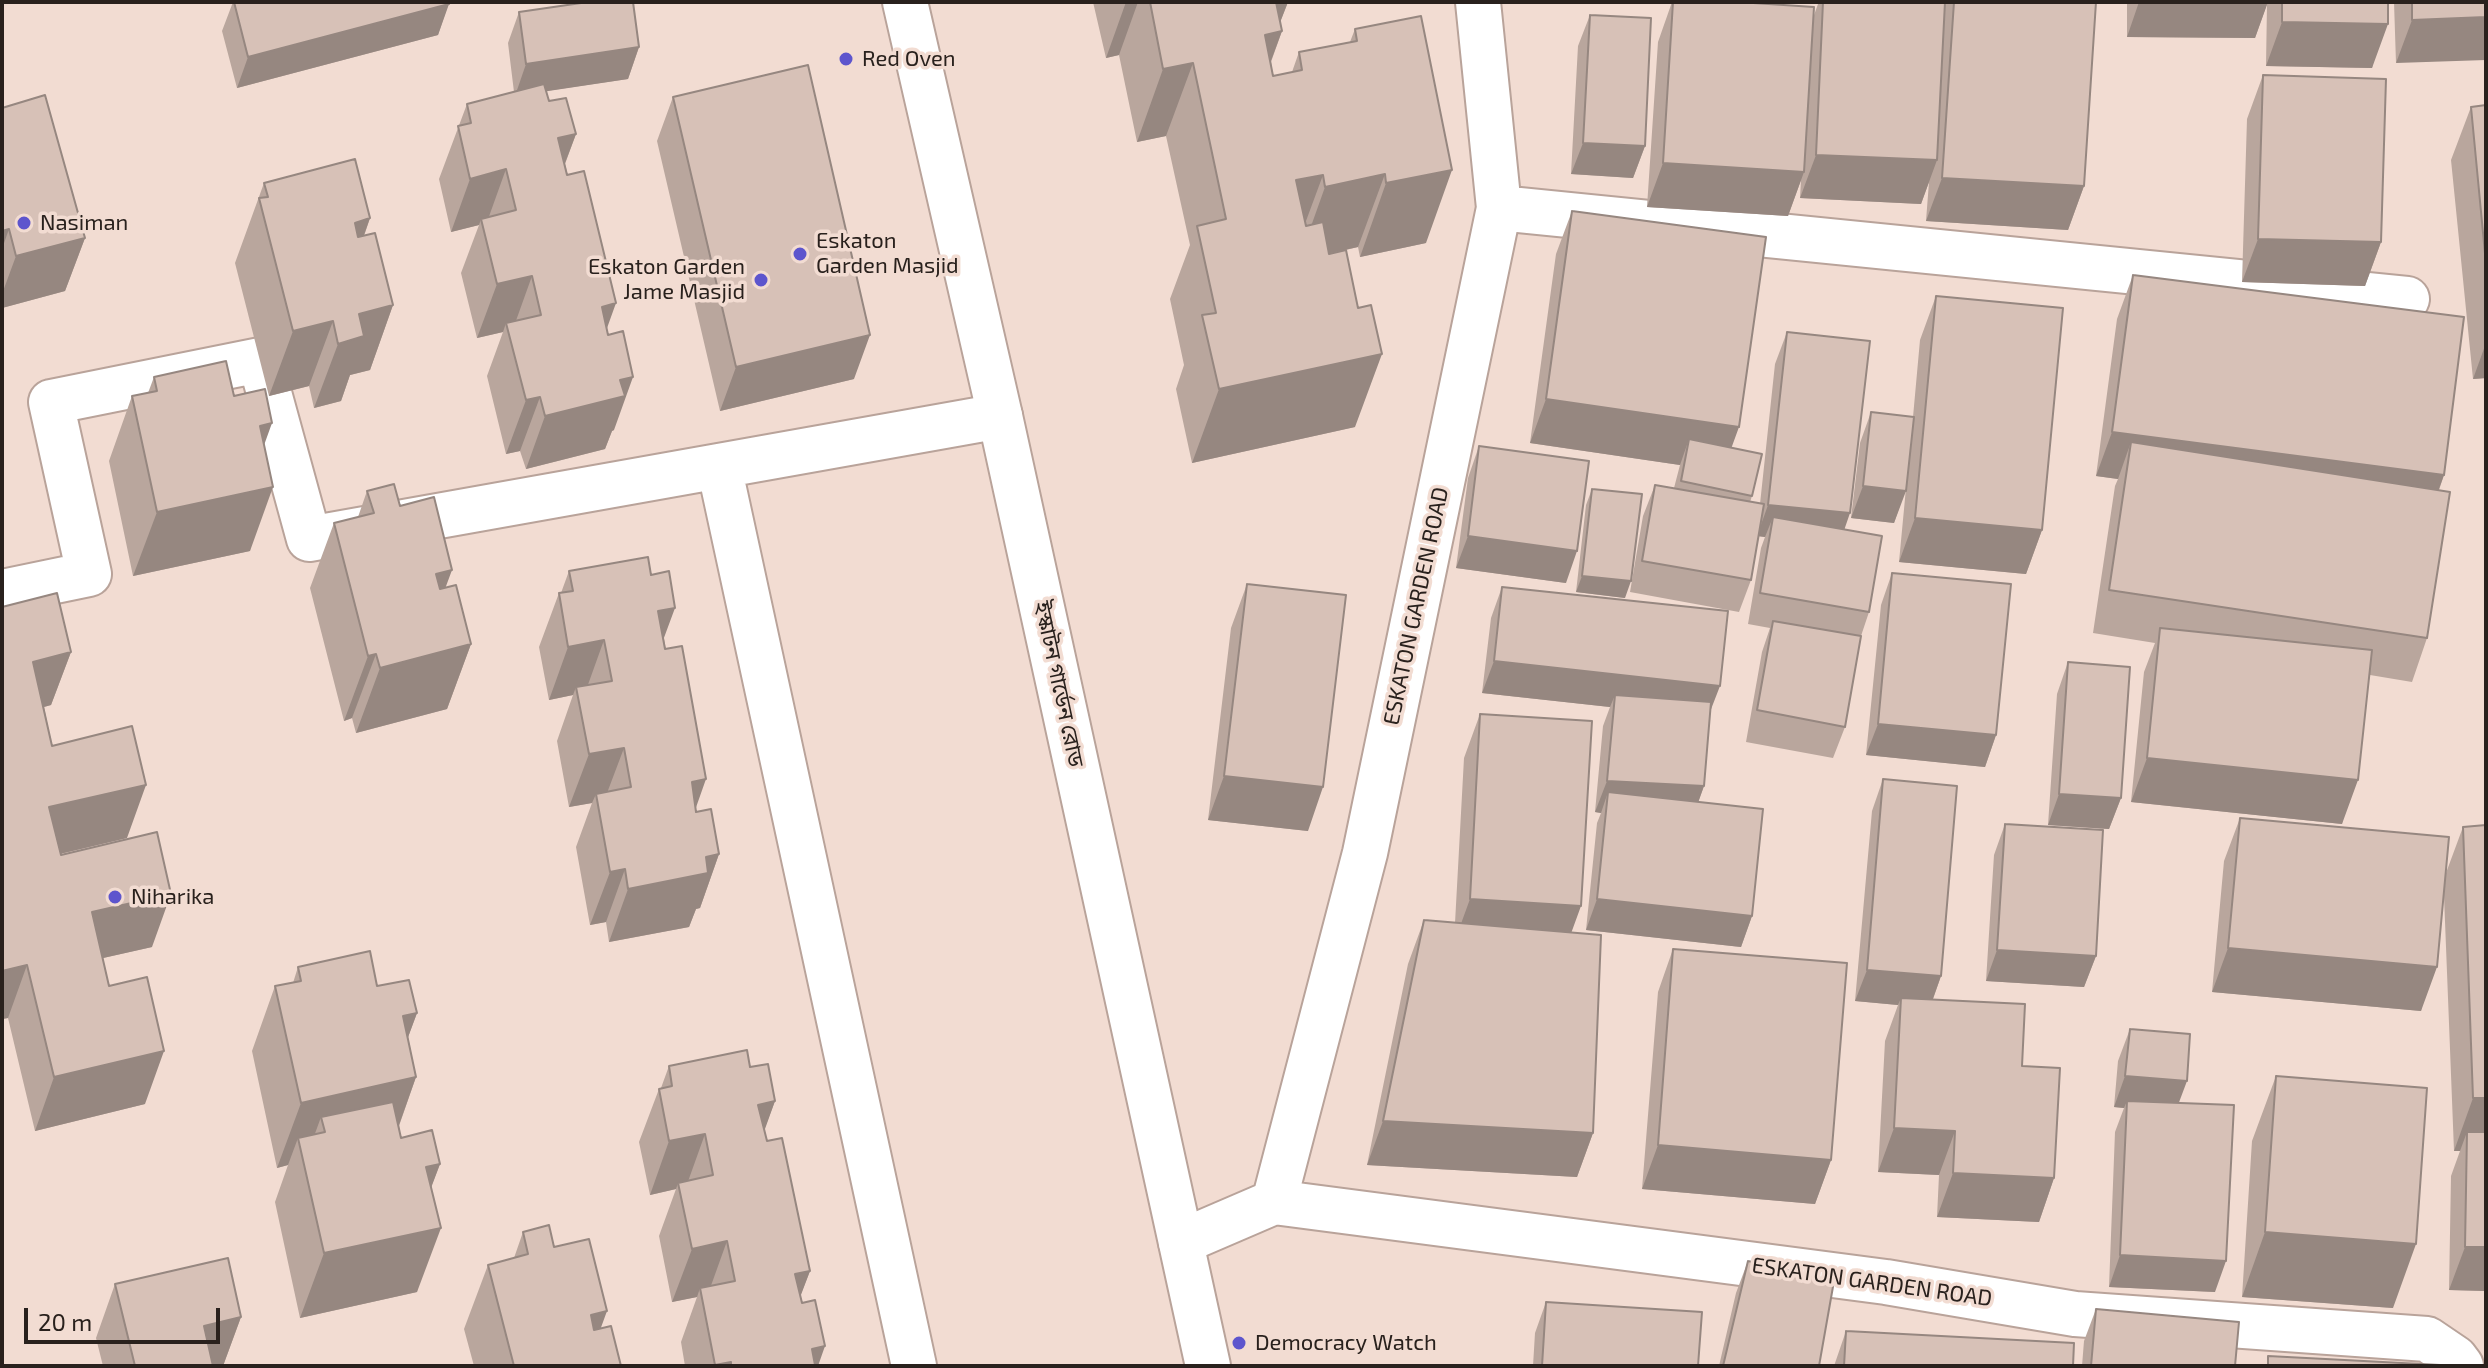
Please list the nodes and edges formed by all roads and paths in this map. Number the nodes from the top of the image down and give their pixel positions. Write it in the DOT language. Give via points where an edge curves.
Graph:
graph roads {
  1 [pos="905,2"];
  2 [pos="1478,2"];
  3 [pos="1499,208"];
  4 [pos="2407,299"];
  5 [pos="1000,416"];
  6 [pos="719,466"];
  7 [pos="2,592"];
  8 [pos="1274,1202"];
  9 [pos="1181,1242"];
  10 [pos="914,1366"];
  11 [pos="1208,1366"];
  12 [pos="2461,1366"];
  1 -- 5 [label="street, ইস্কাটন গার্ডেন রোড"];
  2 -- 3 [label="street, ESKATON GARDEN ROAD"];
  3 -- 4 [label="street"];
  3 -- 8 [label="street, ESKATON GARDEN ROAD" via="1365,853"];
  5 -- 6 [label="street"];
  5 -- 9 [label="street, ইস্কাটন গার্ডেন রোড"];
  6 -- 7 [label="street" via="309,539 260,360 51,402 89,574"];
  6 -- 10 [label="street"];
  8 -- 9 [label="street"];
  8 -- 12 [label="street, ESKATON GARDEN ROAD" via="1886,1282 2075,1314 2427,1339"];
  9 -- 11 [label="street, ইস্কাটন গার্ডেন রোড"];
}
